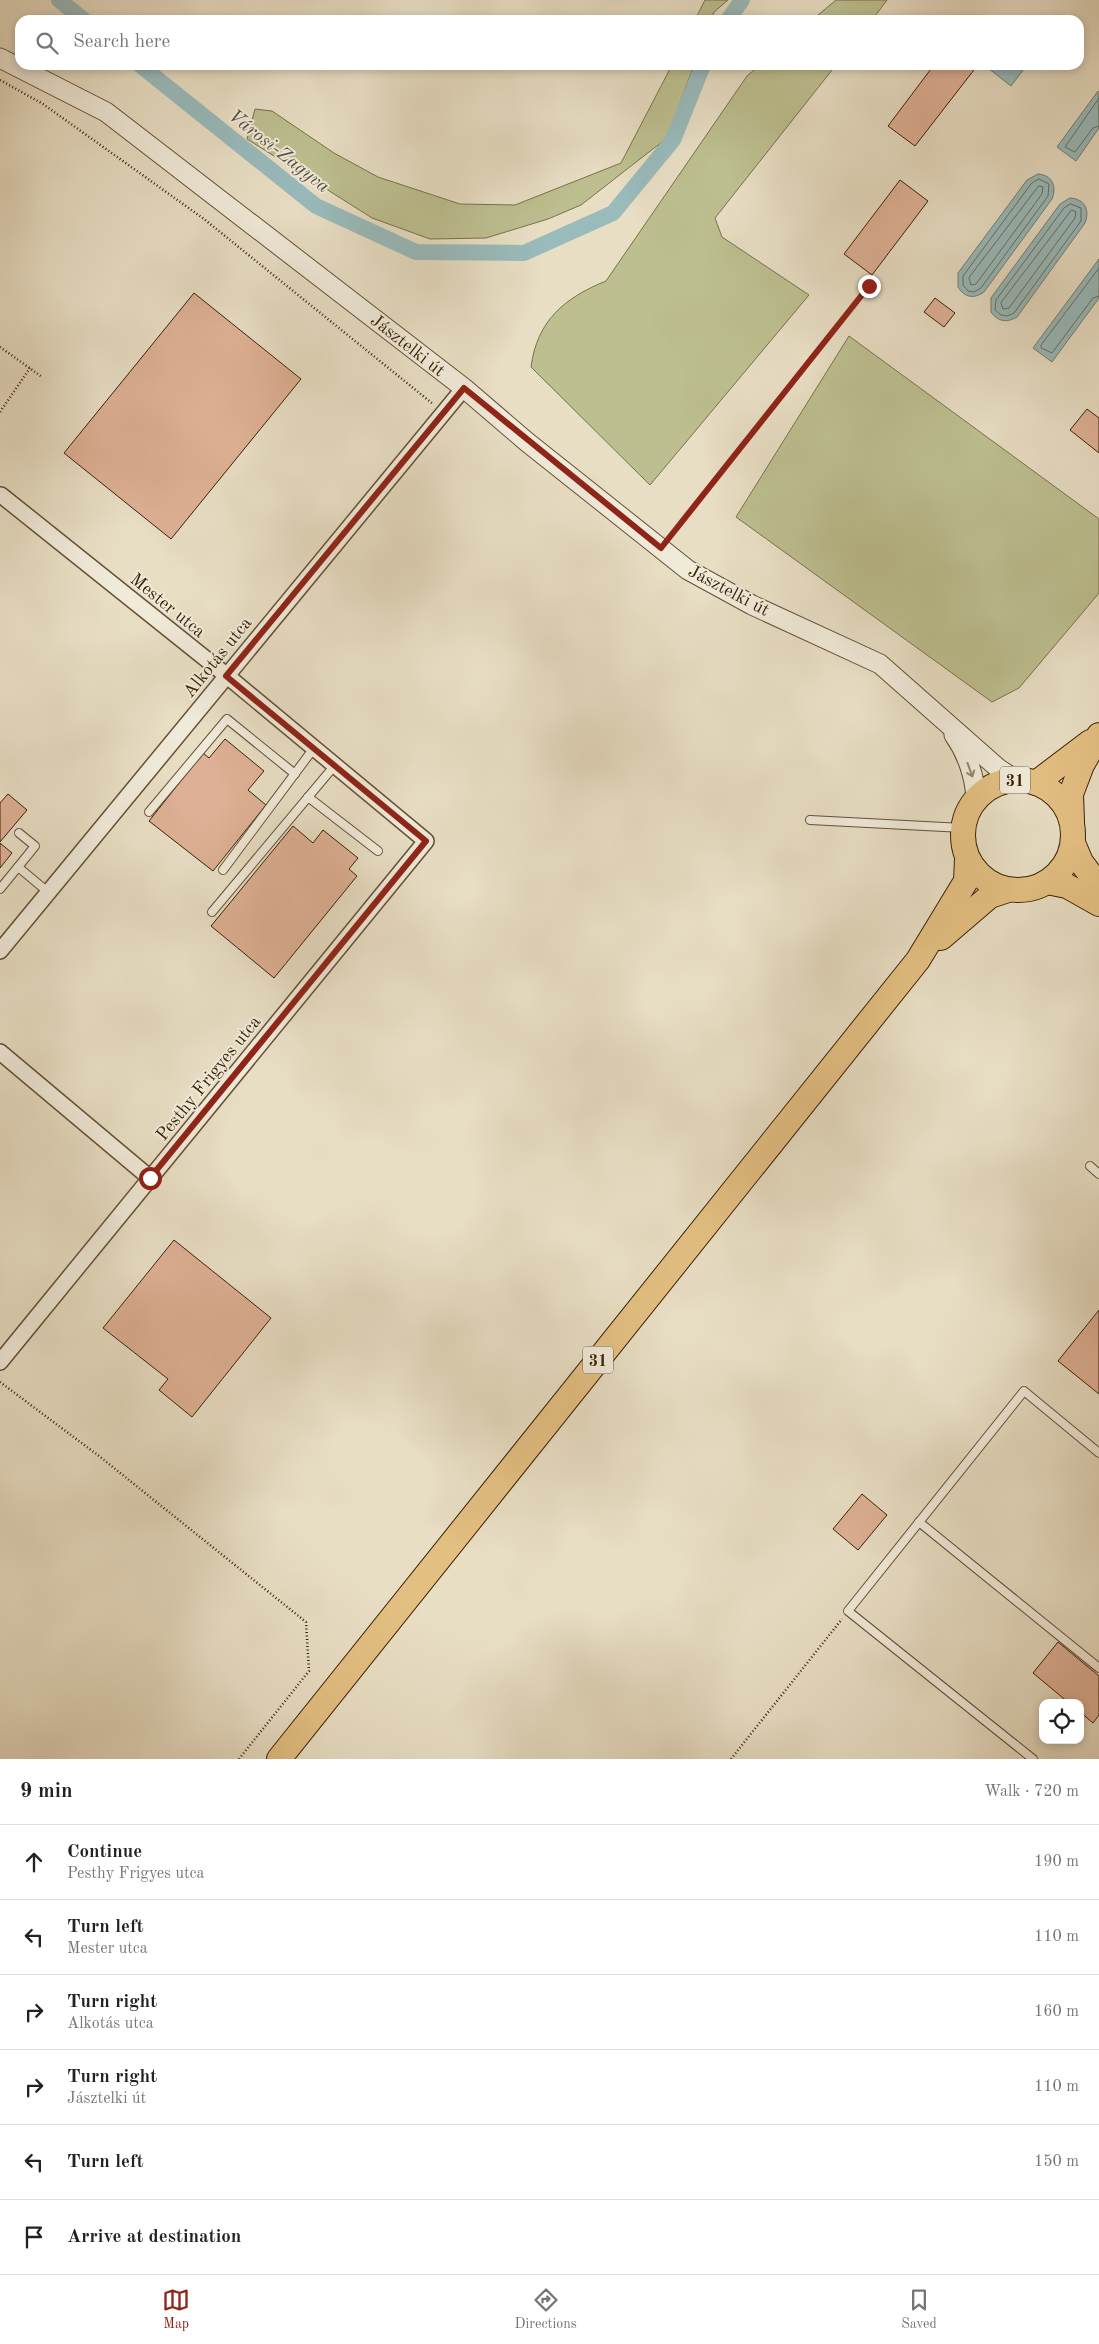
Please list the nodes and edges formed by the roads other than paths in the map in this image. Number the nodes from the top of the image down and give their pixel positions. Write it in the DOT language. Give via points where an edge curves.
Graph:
graph roads {
  1 [pos="0,58"];
  2 [pos="15,66"];
  3 [pos="24,70"];
  4 [pos="464,388"];
  5 [pos="1,494"];
  6 [pos="226,676"];
  7 [pos="939,714"];
  8 [pos="1099,735"];
  9 [pos="314,748"];
  10 [pos="335,765"];
  11 [pos="295,774"];
  12 [pos="1026,781"];
  13 [pos="308,797"];
  14 [pos="976,798"];
  15 [pos="149,812"];
  16 [pos="810,820"];
  17 [pos="963,828"];
  18 [pos="20,833"];
  19 [pos="1073,834"];
  20 [pos="426,841"];
  21 [pos="378,850"];
  22 [pos="968,858"];
  23 [pos="18,867"];
  24 [pos="223,870"];
  25 [pos="1047,882"];
  26 [pos="1099,886"];
  27 [pos="0,890"];
  28 [pos="1008,890"];
  29 [pos="48,892"];
  30 [pos="1099,904"];
  31 [pos="212,912"];
  32 [pos="1,947"];
  33 [pos="918,960"];
  34 [pos="0,1052"];
  35 [pos="1090,1166"];
  36 [pos="1099,1174"];
  37 [pos="150,1178"];
  38 [pos="0,1362"];
  39 [pos="1099,1453"];
  40 [pos="919,1522"];
  41 [pos="1099,1668"];
  42 [pos="279,1759"];
  43 [pos="1033,1759"];
  1 -- 2 [label="street, Jásztelki út"];
  3 -- 4 [label="street, Jásztelki út" via="106,112"];
  4 -- 6 [label="street, Alkotás utca"];
  4 -- 7 [label="street, Jásztelki út" via="688,570 752,605 880,664"];
  5 -- 6 [label="street, Mester utca"];
  6 -- 9 [label="street, Mester utca"];
  6 -- 29 [label="street, Alkotás utca"];
  7 -- 12 [label="street, Jásztelki út" via="999,769"];
  7 -- 14 [label="street, Jásztelki út, one-way" via="962,746 976,784"];
  8 -- 12 [label="main road, 31"];
  8 -- 19 [label="main road, 31" via="1071,794"];
  9 -- 10 [label="street, Mester utca"];
  9 -- 11 [label="lane"];
  10 -- 13 [label="lane"];
  10 -- 20 [label="street, Mester utca"];
  11 -- 15 [label="lane" via="227,720"];
  11 -- 24 [label="lane"];
  12 -- 14 [label="main road, 31" via="1002,782"];
  12 -- 19 [label="main road, 31" via="1049,790 1060,799 1068,811"];
  13 -- 21 [label="lane"];
  13 -- 31 [label="lane"];
  14 -- 17 [label="main road, 31"];
  16 -- 17 [label="lane"];
  17 -- 22 [label="main road, 31" via="963,844"];
  18 -- 23 [label="lane" via="35,846"];
  19 -- 25 [label="main road, 31" via="1068,858 1060,872"];
  19 -- 26 [label="main road" via="1081,862"];
  20 -- 37 [label="street, Pesthy Frigyes utca"];
  22 -- 28 [label="main road, 31" via="977,873 991,884"];
  22 -- 33 [label="main road, 31" via="966,882"];
  23 -- 27 [label="lane"];
  23 -- 29 [label="lane"];
  25 -- 28 [label="main road, 31" via="1035,888"];
  25 -- 30 [label="main road" via="1067,886"];
  28 -- 33 [label="main road, 31" via="990,896"];
  29 -- 32 [label="street, Alkotás utca"];
  33 -- 42 [label="main road, 31"];
  34 -- 37 [label="street"];
  35 -- 36 [label="lane"];
  37 -- 38 [label="street, Pesthy Frigyes utca"];
  39 -- 40 [label="lane" via="1024,1391"];
  40 -- 41 [label="lane"];
  40 -- 43 [label="lane" via="848,1611"];
}
